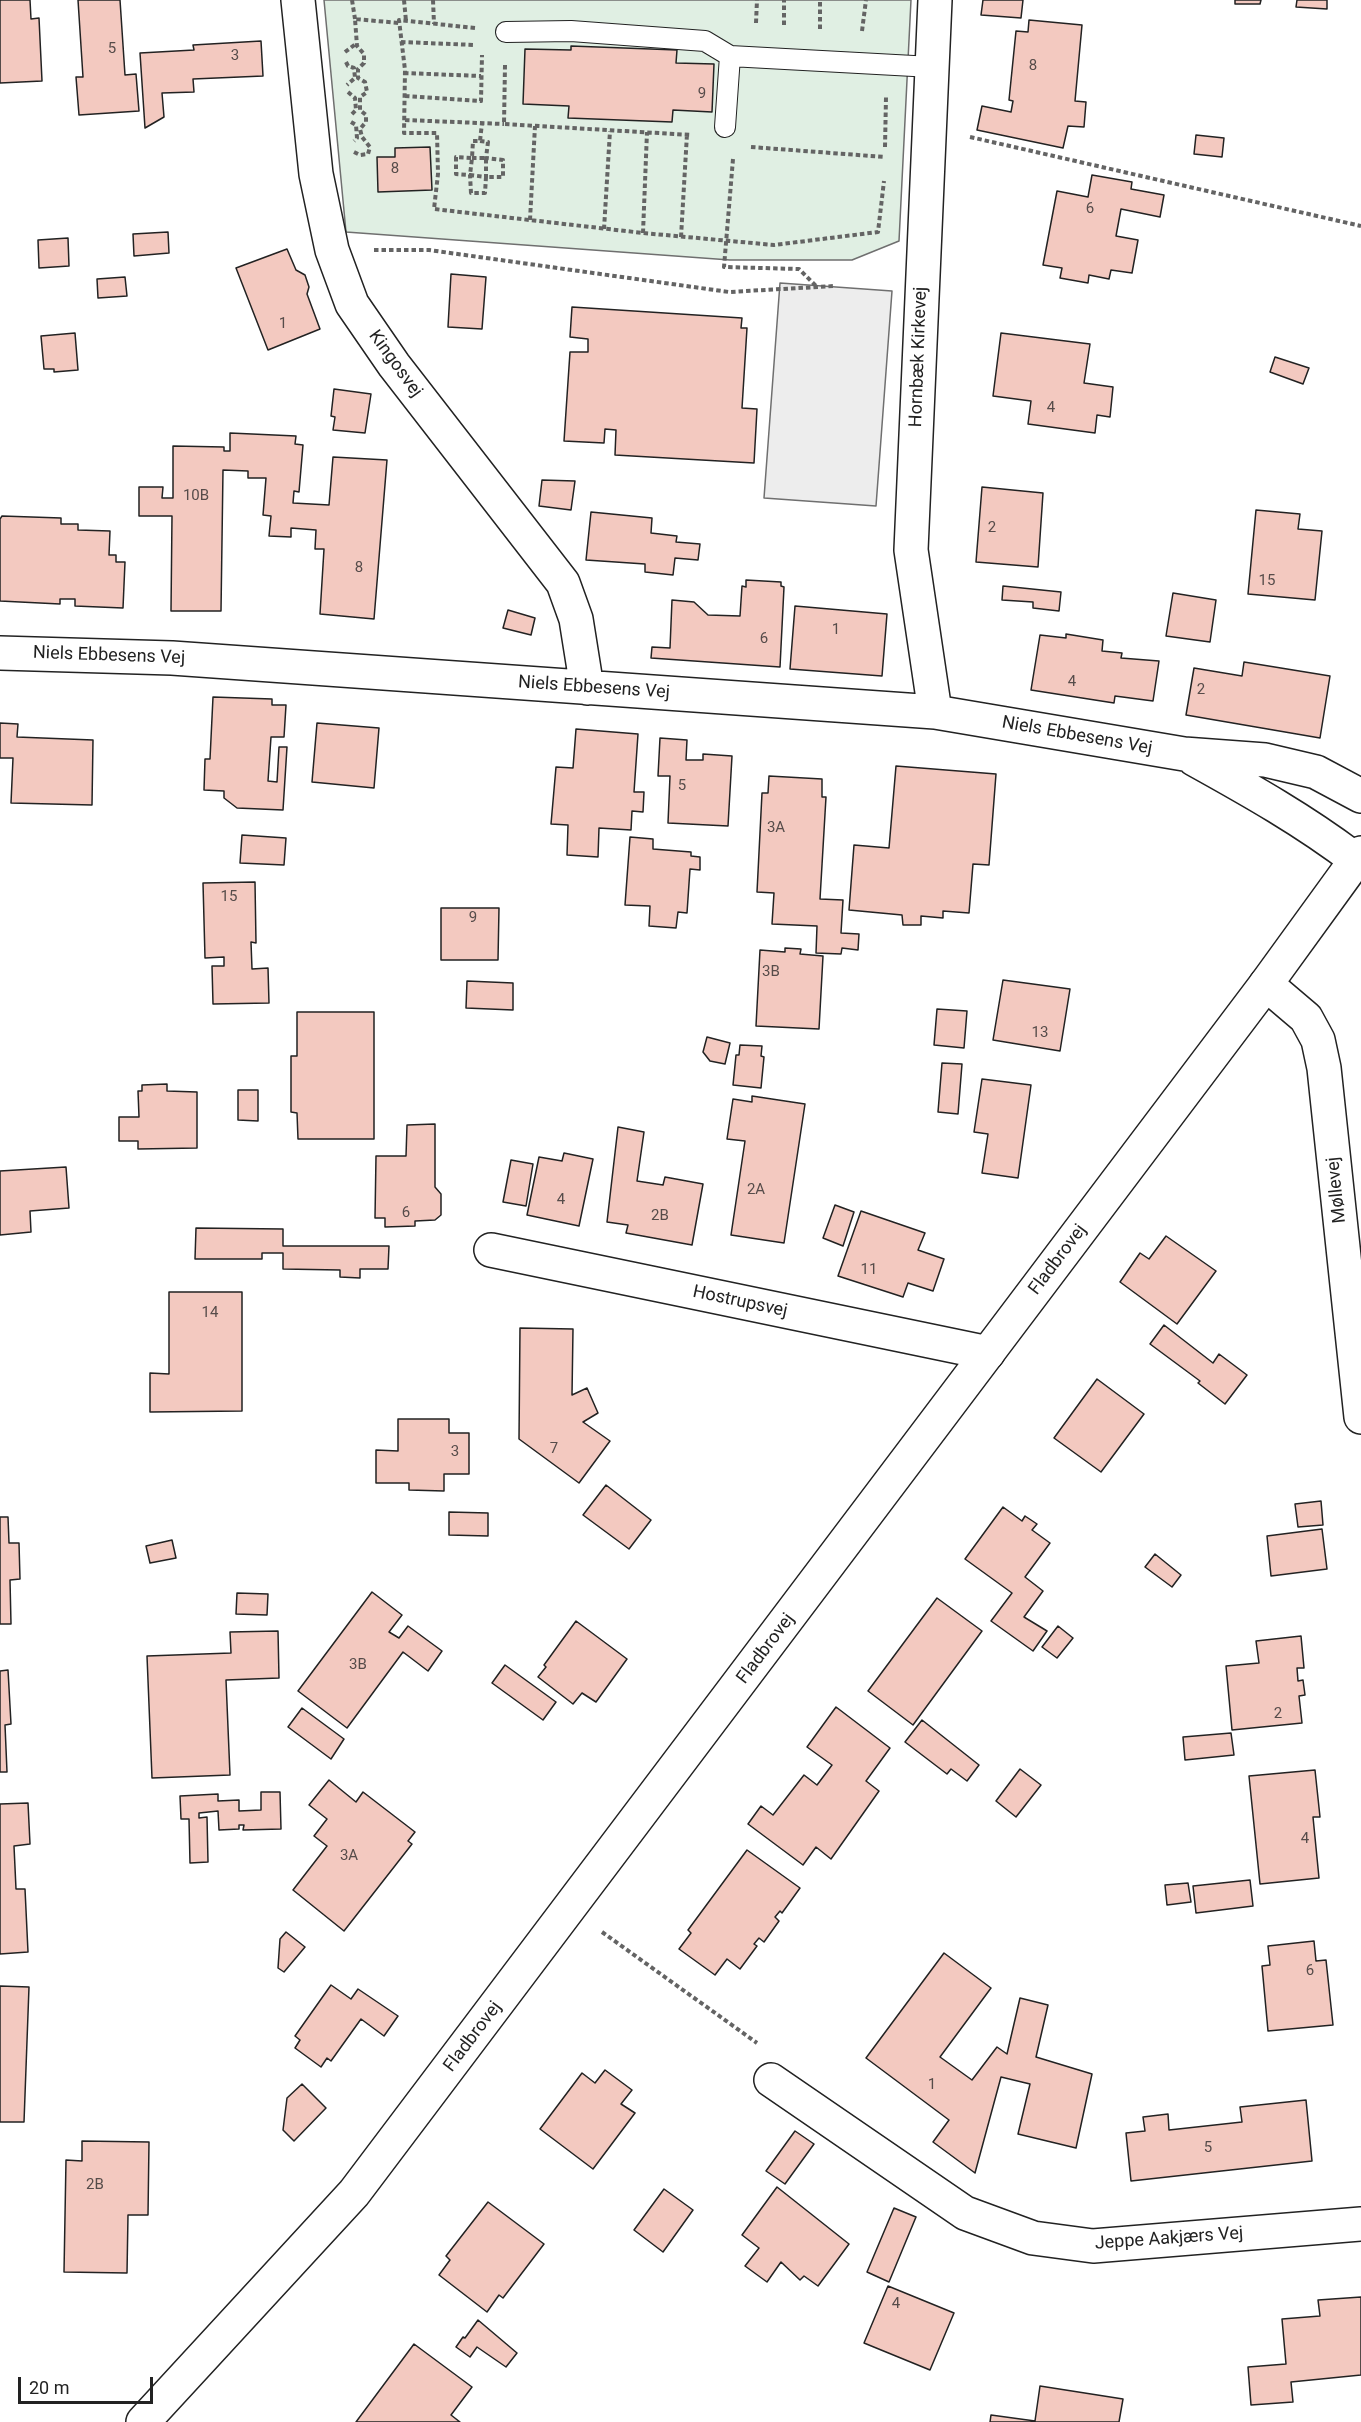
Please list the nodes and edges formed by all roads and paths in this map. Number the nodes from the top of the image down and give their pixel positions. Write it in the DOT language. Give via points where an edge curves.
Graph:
graph roads {
  1 [pos="298,0"];
  2 [pos="352,0"];
  3 [pos="404,0"];
  4 [pos="433,0"];
  5 [pos="935,0"];
  6 [pos="355,20"];
  7 [pos="406,21"];
  8 [pos="399,23"];
  9 [pos="434,24"];
  10 [pos="506,32"];
  11 [pos="401,42"];
  12 [pos="357,43"];
  13 [pos="730,56"];
  14 [pos="886,63"];
  15 [pos="932,67"];
  16 [pos="405,73"];
  17 [pos="481,76"];
  18 [pos="405,96"];
  19 [pos="405,120"];
  20 [pos="482,123"];
  21 [pos="504,124"];
  22 [pos="535,126"];
  23 [pos="929,128"];
  24 [pos="610,130"];
  25 [pos="648,132"];
  26 [pos="687,135"];
  27 [pos="727,136"];
  28 [pos="480,141"];
  29 [pos="885,157"];
  30 [pos="472,158"];
  31 [pos="486,159"];
  32 [pos="885,164"];
  33 [pos="885,171"];
  34 [pos="470,175"];
  35 [pos="486,177"];
  36 [pos="530,220"];
  37 [pos="1361,226"];
  38 [pos="604,229"];
  39 [pos="643,233"];
  40 [pos="681,237"];
  41 [pos="728,240"];
  42 [pos="332,250"];
  43 [pos="835,286"];
  44 [pos="816,287"];
  45 [pos="0,653"];
  46 [pos="588,688"];
  47 [pos="935,712"];
  48 [pos="1184,754"];
  49 [pos="1361,795"];
  50 [pos="1358,857"];
  51 [pos="1266,984"];
  52 [pos="491,1250"];
  53 [pos="988,1353"];
  54 [pos="1361,1417"];
  55 [pos="570,1908"];
  56 [pos="771,2080"];
  57 [pos="1361,2224"];
  58 [pos="143,2422"];
  1 -- 42 [label="street, Kingosvej" via="316,174"];
  2 -- 6 [label="path"];
  3 -- 7 [label="path"];
  4 -- 9 [label="path"];
  5 -- 15 [label="street, Hornbæk Kirkevej"];
  6 -- 8 [label="path"];
  6 -- 12 [label="path"];
  7 -- 8 [label="path"];
  7 -- 9 [label="path"];
  8 -- 11 [label="path"];
  9 -- 10 [label="path"];
  10 -- 13 [label="lane" via="572,31 705,41"];
  10 -- 21 [label="path"];
  11 -- 16 [label="path"];
  11 -- 17 [label="path" via="482,46"];
  12 -- 12 [label="path" via="364,54 358,78 365,82 367,92 360,97 360,110 366,115 360,129 370,147 368,154 360,155 353,152 351,144 357,138 356,125 351,122 356,110 355,98 347,90 347,84 355,78 354,68 348,66 345,58 345,50"];
  13 -- 14 [label="lane"];
  13 -- 27 [label="lane"];
  14 -- 15 [label="lane"];
  14 -- 29 [label="path"];
  15 -- 23 [label="street, Hornbæk Kirkevej"];
  16 -- 17 [label="path"];
  16 -- 18 [label="path"];
  17 -- 18 [label="path" via="481,101"];
  18 -- 19 [label="path"];
  19 -- 20 [label="path"];
  19 -- 36 [label="path" via="405,133 437,134 434,209"];
  20 -- 21 [label="path"];
  20 -- 28 [label="path"];
  21 -- 22 [label="path"];
  22 -- 24 [label="path"];
  22 -- 36 [label="path"];
  23 -- 37 [label="path"];
  23 -- 47 [label="street, Hornbæk Kirkevej" via="911,550"];
  24 -- 25 [label="path"];
  24 -- 38 [label="path"];
  25 -- 26 [label="path"];
  25 -- 39 [label="path"];
  26 -- 27 [label="path"];
  26 -- 40 [label="path"];
  27 -- 29 [label="path"];
  27 -- 41 [label="path" via="734,163"];
  28 -- 30 [label="path" via="473,141"];
  28 -- 31 [label="path" via="488,142"];
  29 -- 32 [label="path"];
  30 -- 31 [label="path"];
  30 -- 34 [label="path"];
  30 -- 34 [label="path" via="456,157 456,174"];
  31 -- 35 [label="path"];
  31 -- 35 [label="path" via="503,160 503,177"];
  33 -- 41 [label="path" via="878,232 774,245"];
  34 -- 35 [label="path"];
  34 -- 35 [label="path" via="471,193 485,194"];
  36 -- 38 [label="path"];
  38 -- 39 [label="path"];
  39 -- 40 [label="path"];
  40 -- 41 [label="path"];
  41 -- 44 [label="path" via="724,267 799,269"];
  42 -- 44 [label="path" via="429,250 729,292"];
  42 -- 46 [label="street, Kingosvej" via="352,304 394,365 563,583 576,619"];
  43 -- 44 [label="path"];
  45 -- 46 [label="street, Niels Ebbesens Vej" via="172,658"];
  46 -- 47 [label="street, Niels Ebbesens Vej"];
  47 -- 48 [label="street, Niels Ebbesens Vej"];
  48 -- 49 [label="street, Niels Ebbesens Vej" via="1265,760 1316,772"];
  48 -- 50 [label="street, Niels Ebbesens Vej"];
  50 -- 51 [label="street, Fladbrovej"];
  51 -- 53 [label="street, Fladbrovej"];
  51 -- 54 [label="street, Møllevej" via="1306,1018 1318,1040"];
  52 -- 53 [label="street, Hostrupsvej"];
  53 -- 55 [label="street, Fladbrovej"];
  55 -- 56 [label="path" via="784,2062"];
  55 -- 58 [label="street, Fladbrovej" via="354,2193"];
  56 -- 57 [label="street, Jeppe Aakjærs Vej" via="965,2214 1033,2238 1093,2246"];
}
